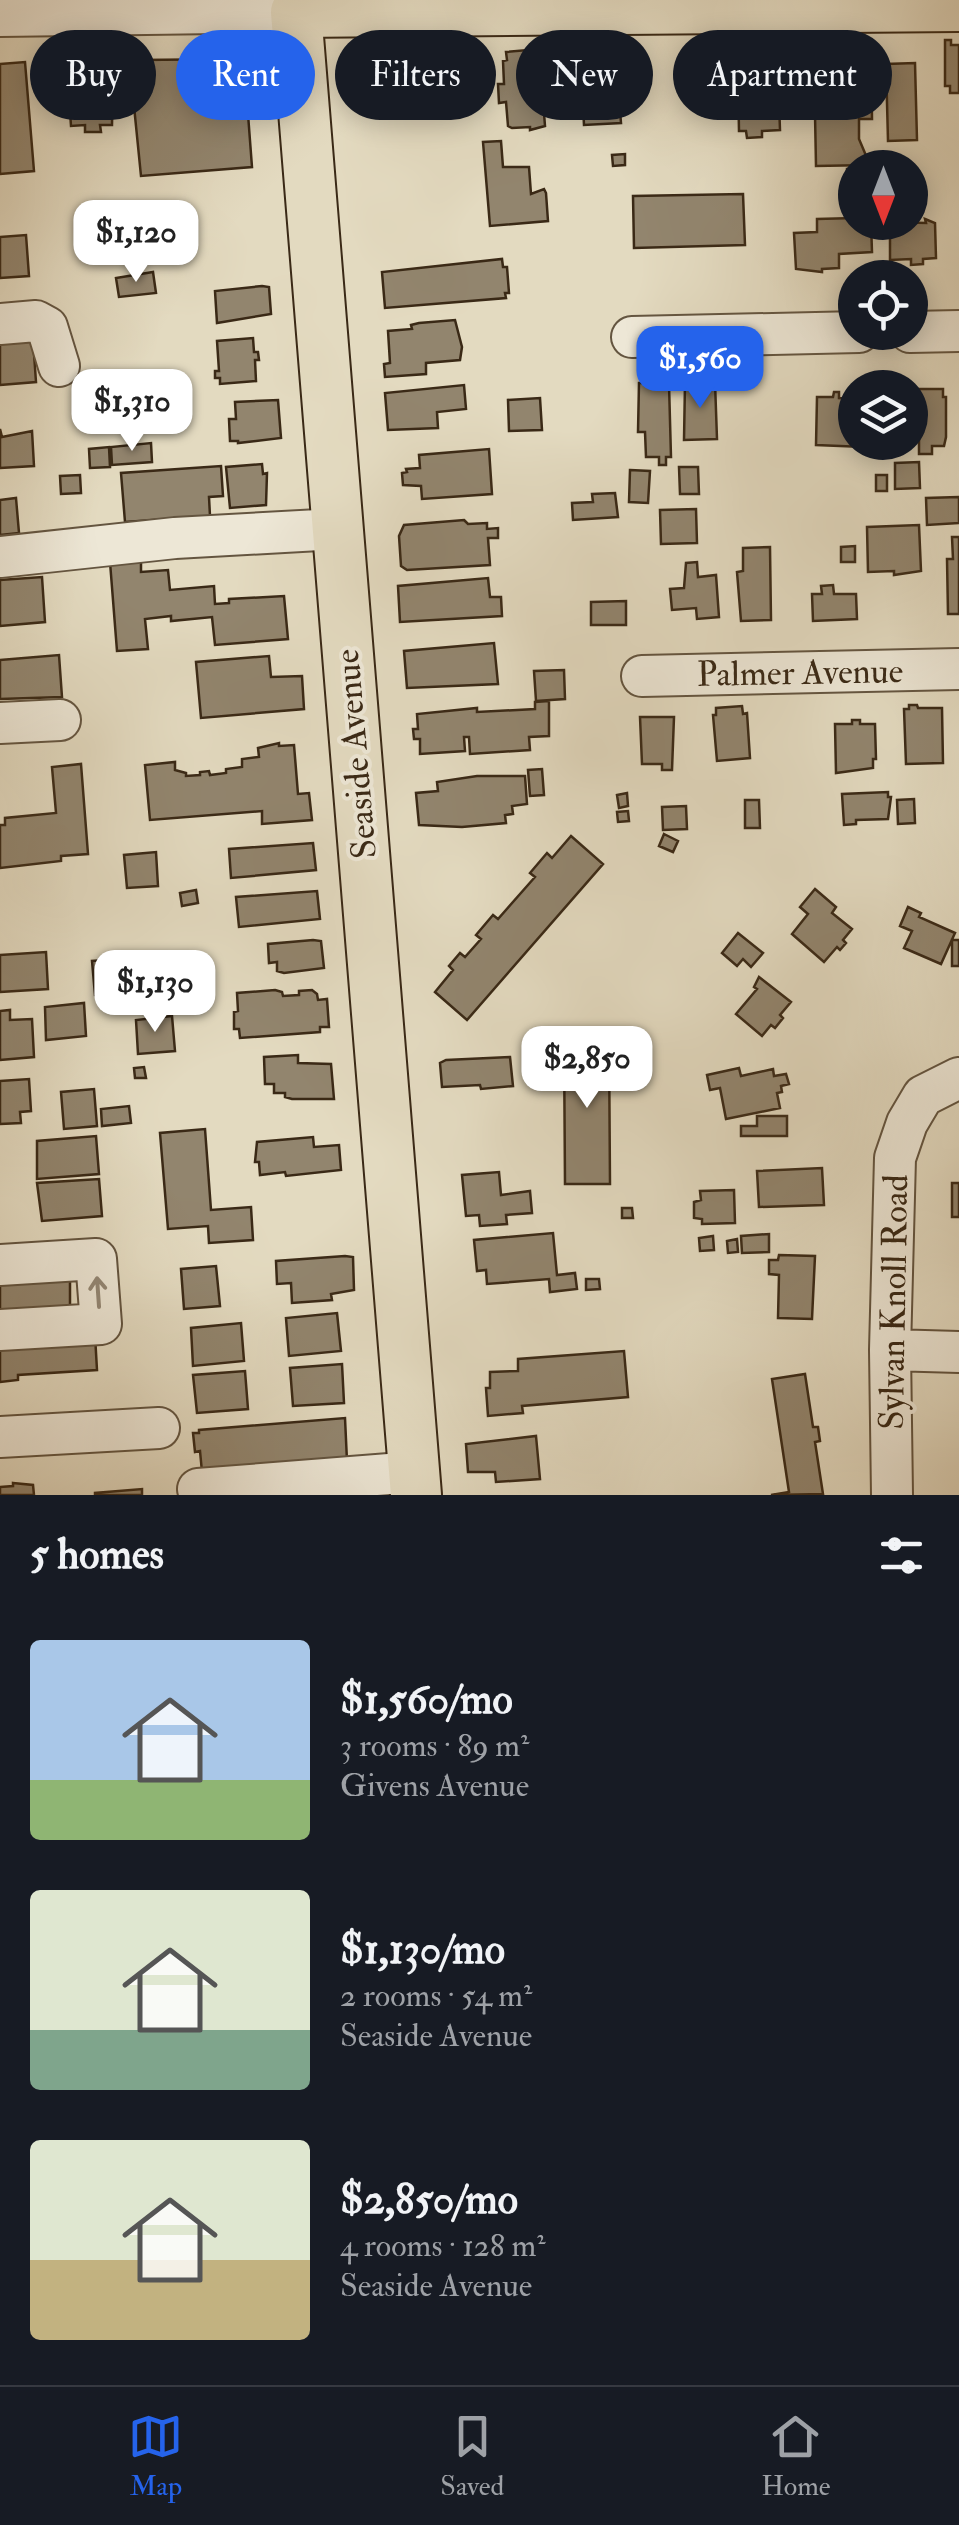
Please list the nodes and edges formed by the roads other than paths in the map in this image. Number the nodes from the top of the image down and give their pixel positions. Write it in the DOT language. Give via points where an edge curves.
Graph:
graph roads {
  1 [pos="869,4"];
  2 [pos="491,5"];
  3 [pos="959,6"];
  4 [pos="105,8"];
  5 [pos="296,12"];
  6 [pos="0,16"];
  7 [pos="0,324"];
  8 [pos="959,331"];
  9 [pos="838,332"];
  10 [pos="928,332"];
  11 [pos="632,337"];
  12 [pos="59,366"];
  13 [pos="338,529"];
  14 [pos="0,557"];
  15 [pos="959,669"];
  16 [pos="642,676"];
  17 [pos="60,720"];
  18 [pos="0,724"];
  19 [pos="959,1078"];
  20 [pos="0,1265"];
  21 [pos="0,1330"];
  22 [pos="890,1350"];
  23 [pos="959,1352"];
  24 [pos="159,1428"];
  25 [pos="0,1437"];
  26 [pos="416,1483"];
  27 [pos="198,1489"];
  28 [pos="892,1495"];
  1 -- 2 [label="main road"];
  1 -- 3 [label="main road"];
  2 -- 5 [label="main road"];
  4 -- 5 [label="street"];
  4 -- 6 [label="street"];
  5 -- 13 [label="main road, Seaside Avenue"];
  7 -- 12 [label="street" via="36,321 47,327"];
  8 -- 10 [label="street"];
  9 -- 11 [label="street"];
  13 -- 14 [label="street"];
  13 -- 26 [label="main road, Seaside Avenue"];
  15 -- 16 [label="street, Palmer Avenue"];
  17 -- 18 [label="street"];
  19 -- 22 [label="street, Sylvan Knoll Road" via="923,1096 895,1158"];
  21 -- 20 [label="street, one-way" via="101,1324 96,1259"];
  22 -- 23 [label="street"];
  22 -- 28 [label="street, Sylvan Knoll Road"];
  24 -- 25 [label="street"];
  26 -- 27 [label="street"];
}
